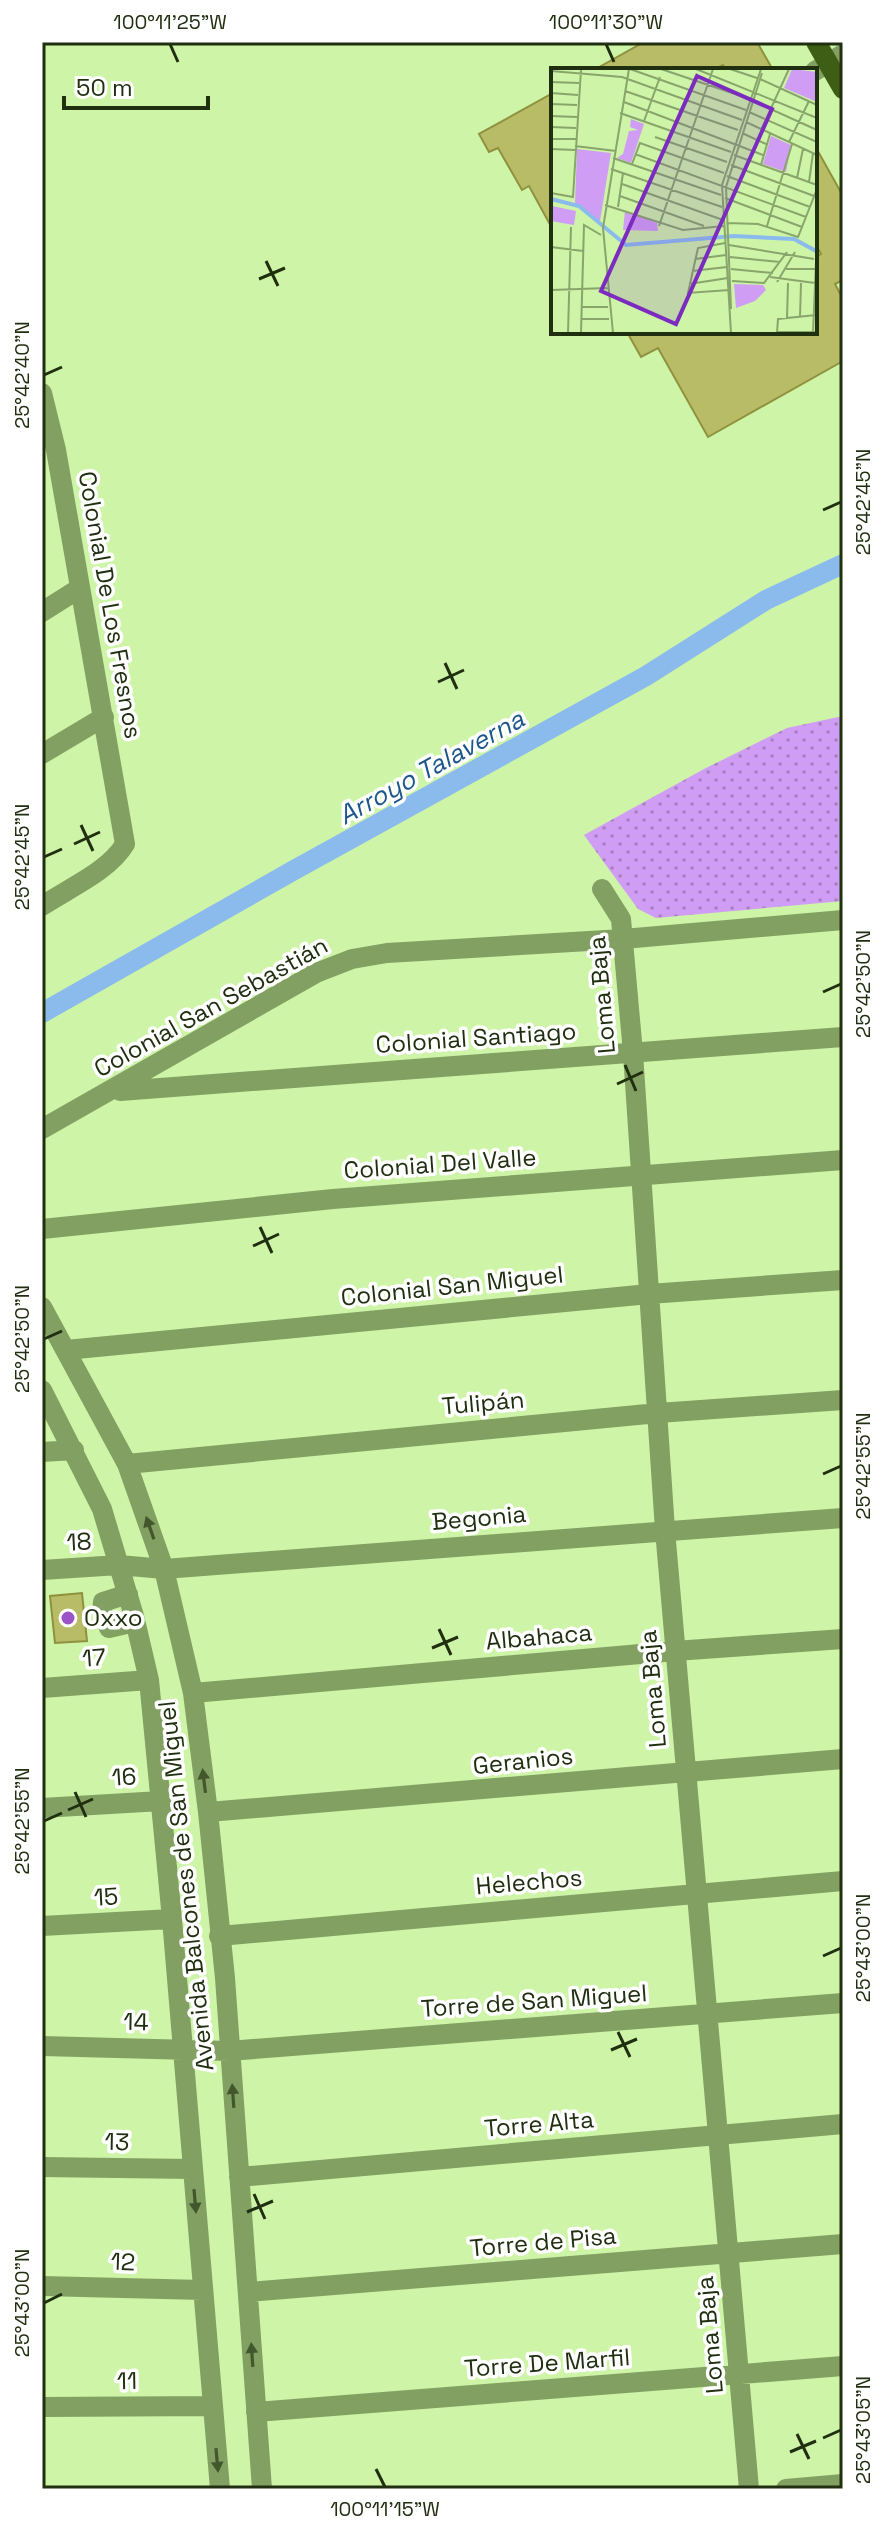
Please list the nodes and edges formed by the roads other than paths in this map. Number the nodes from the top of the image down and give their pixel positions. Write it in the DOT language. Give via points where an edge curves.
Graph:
graph roads {
  1 [pos="816,42"];
  2 [pos="829,63"];
  3 [pos="843,89"];
  4 [pos="42,393"];
  5 [pos="49,455"];
  6 [pos="80,588"];
  7 [pos="42,612"];
  8 [pos="104,717"];
  9 [pos="42,754"];
  10 [pos="602,889"];
  11 [pos="42,906"];
  12 [pos="843,920"];
  13 [pos="623,939"];
  14 [pos="843,1037"];
  15 [pos="633,1053"];
  16 [pos="112,1091"];
  17 [pos="42,1129"];
  18 [pos="843,1160"];
  19 [pos="640,1175"];
  20 [pos="42,1229"];
  21 [pos="843,1280"];
  22 [pos="649,1294"];
  23 [pos="42,1307"];
  24 [pos="66,1350"];
  25 [pos="42,1390"];
  26 [pos="843,1400"];
  27 [pos="658,1413"];
  28 [pos="74,1450"];
  29 [pos="42,1452"];
  30 [pos="127,1464"];
  31 [pos="843,1518"];
  32 [pos="665,1530"];
  33 [pos="119,1565"];
  34 [pos="164,1569"];
  35 [pos="42,1570"];
  36 [pos="128,1594"];
  37 [pos="135,1622"];
  38 [pos="843,1639"];
  39 [pos="675,1651"];
  40 [pos="149,1680"];
  41 [pos="42,1688"];
  42 [pos="193,1693"];
  43 [pos="843,1759"];
  44 [pos="687,1771"];
  45 [pos="161,1801"];
  46 [pos="42,1808"];
  47 [pos="208,1812"];
  48 [pos="843,1881"];
  49 [pos="696,1894"];
  50 [pos="172,1919"];
  51 [pos="42,1926"];
  52 [pos="219,1936"];
  53 [pos="843,2003"];
  54 [pos="708,2014"];
  55 [pos="42,2046"];
  56 [pos="182,2049"];
  57 [pos="229,2051"];
  58 [pos="843,2124"];
  59 [pos="716,2135"];
  60 [pos="42,2167"];
  61 [pos="192,2169"];
  62 [pos="239,2177"];
  63 [pos="843,2244"];
  64 [pos="729,2254"];
  65 [pos="42,2286"];
  66 [pos="203,2290"];
  67 [pos="248,2292"];
  68 [pos="843,2366"];
  69 [pos="740,2374"];
  70 [pos="213,2406"];
  71 [pos="42,2407"];
  72 [pos="256,2412"];
  73 [pos="843,2484"];
  74 [pos="220,2489"];
  75 [pos="262,2489"];
  76 [pos="749,2489"];
  77 [pos="786,2489"];
  1 -- 2 [label="main road"];
  2 -- 3 [label="main road"];
  4 -- 5 [label="street, Colonial De Los Fresnos"];
  5 -- 6 [label="street, Colonial De Los Fresnos"];
  6 -- 7 [label="street"];
  6 -- 8 [label="street, Colonial De Los Fresnos"];
  8 -- 9 [label="street"];
  8 -- 11 [label="street, Colonial De Los Fresnos" via="125,844 119,854"];
  10 -- 13 [label="street, Loma Baja" via="621,919"];
  12 -- 13 [label="street, Colonial San Sebastián"];
  13 -- 15 [label="street, Loma Baja"];
  13 -- 16 [label="street, Colonial San Sebastián" via="352,959 316,973"];
  14 -- 15 [label="street, Colonial Santiago"];
  15 -- 16 [label="street, Colonial Santiago"];
  15 -- 19 [label="street, Loma Baja"];
  16 -- 17 [label="street, Colonial San Sebastián"];
  18 -- 19 [label="street, Colonial Del Valle"];
  19 -- 20 [label="street, Colonial Del Valle"];
  19 -- 22 [label="street, Loma Baja"];
  21 -- 22 [label="street, Colonial San Miguel"];
  22 -- 24 [label="street, Colonial San Miguel"];
  22 -- 27 [label="street, Loma Baja"];
  23 -- 24 [label="street, Avenida Balcones de San Miguel"];
  24 -- 30 [label="street, Avenida Balcones de San Miguel"];
  25 -- 28 [label="street, Avenida Balcones de San Miguel"];
  26 -- 27 [label="street, Tulipán"];
  27 -- 30 [label="street, Tulipán"];
  27 -- 32 [label="street, Loma Baja"];
  28 -- 29 [label="street"];
  28 -- 33 [label="street, Avenida Balcones de San Miguel" via="102,1509"];
  34 -- 30 [label="street, Avenida Balcones de San Miguel, one-way"];
  31 -- 32 [label="street, Begonia"];
  32 -- 34 [label="street, Begonia"];
  32 -- 39 [label="street, Loma Baja"];
  33 -- 34 [label="street, Begonia"];
  33 -- 35 [label="street, 18"];
  33 -- 36 [label="street, Avenida Balcones de San Miguel"];
  34 -- 42 [label="street, Avenida Balcones de San Miguel"];
  36 -- 37 [label="street, Avenida Balcones de San Miguel"];
  36 -- 37 [label="street" via="103,1602 102,1611 109,1628"];
  37 -- 40 [label="street, Avenida Balcones de San Miguel"];
  38 -- 39 [label="street, Albahaca"];
  39 -- 42 [label="street, Albahaca"];
  39 -- 44 [label="street, Loma Baja"];
  40 -- 41 [label="street, 17"];
  40 -- 45 [label="street, Avenida Balcones de San Miguel"];
  47 -- 42 [label="street, Avenida Balcones de San Miguel, one-way"];
  43 -- 44 [label="street, Geranios"];
  44 -- 47 [label="street, Geranios"];
  44 -- 49 [label="street, Loma Baja"];
  45 -- 46 [label="street, 16"];
  45 -- 50 [label="street, Avenida Balcones de San Miguel"];
  47 -- 52 [label="street, Avenida Balcones de San Miguel"];
  48 -- 49 [label="street, Helechos"];
  49 -- 52 [label="street, Helechos"];
  49 -- 54 [label="street, Loma Baja"];
  50 -- 51 [label="street, 15"];
  50 -- 56 [label="street, Avenida Balcones de San Miguel"];
  52 -- 57 [label="street, Avenida Balcones de San Miguel"];
  53 -- 54 [label="street, Torre de San Miguel"];
  54 -- 57 [label="street, Torre de San Miguel"];
  54 -- 59 [label="street, Loma Baja"];
  55 -- 56 [label="street, 14"];
  56 -- 57 [label="street, 14"];
  56 -- 61 [label="street, Avenida Balcones de San Miguel"];
  62 -- 57 [label="street, Avenida Balcones de San Miguel, one-way"];
  58 -- 59 [label="street, Torre Alta"];
  59 -- 62 [label="street, Torre Alta"];
  59 -- 64 [label="street, Loma Baja"];
  60 -- 61 [label="street, 13"];
  61 -- 66 [label="street, Avenida Balcones de San Miguel, one-way"];
  62 -- 67 [label="street, Avenida Balcones de San Miguel"];
  63 -- 64 [label="street, Torre de Pisa"];
  64 -- 67 [label="street, Torre de Pisa"];
  64 -- 69 [label="street, Loma Baja"];
  65 -- 66 [label="street, 12"];
  66 -- 70 [label="street, Avenida Balcones de San Miguel"];
  72 -- 67 [label="street, Avenida Balcones de San Miguel, one-way"];
  68 -- 69 [label="street, Torre De Marfil"];
  69 -- 72 [label="street, Torre De Marfil"];
  69 -- 76 [label="street, Loma Baja"];
  70 -- 71 [label="street, 11"];
  70 -- 74 [label="street, Avenida Balcones de San Miguel, one-way"];
  72 -- 75 [label="street, Avenida Balcones de San Miguel"];
  73 -- 77 [label="street"];
}
